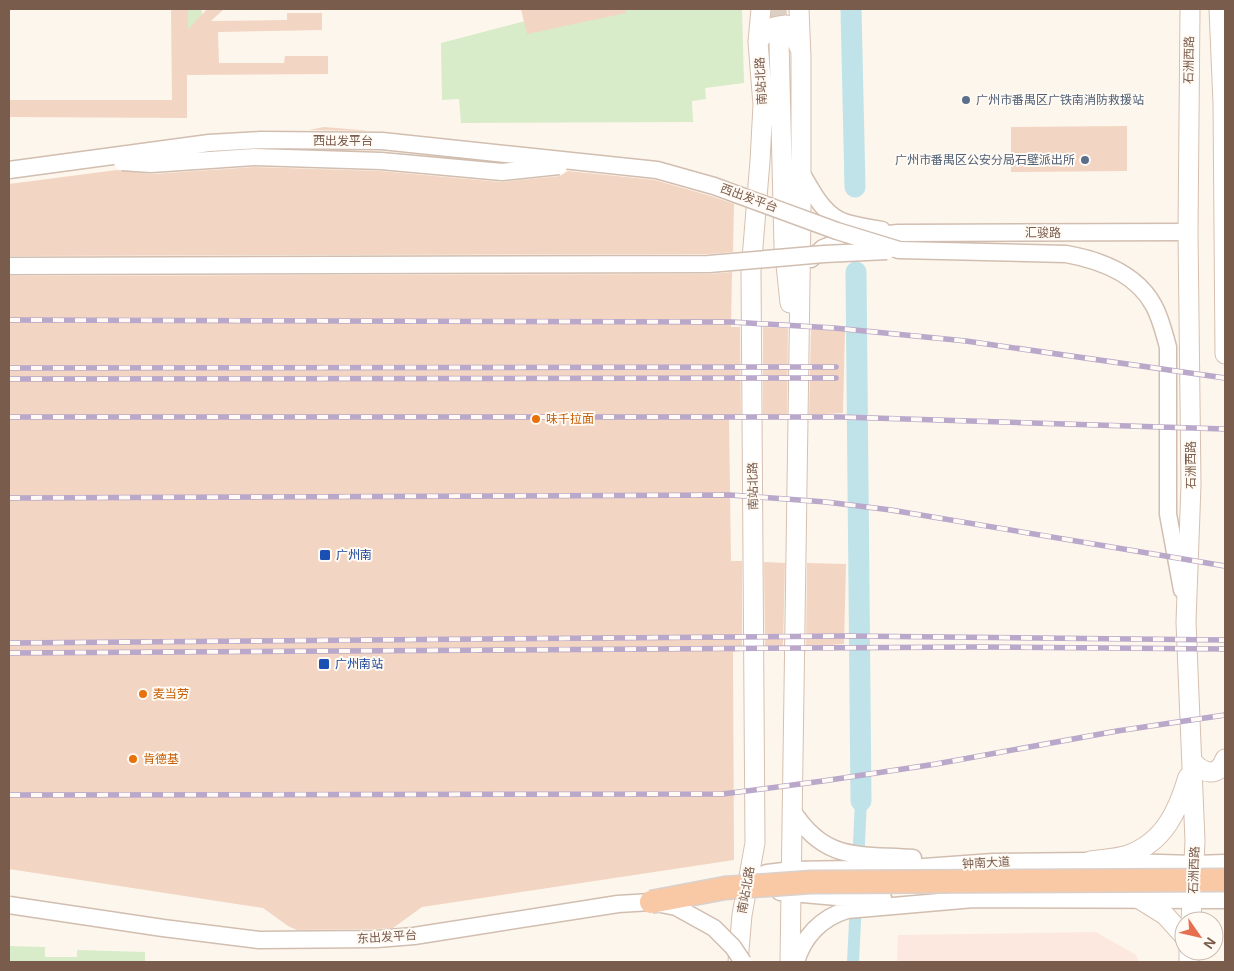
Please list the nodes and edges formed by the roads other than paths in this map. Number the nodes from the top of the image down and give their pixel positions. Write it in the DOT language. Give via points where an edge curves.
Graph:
graph roads {
  1 [pos="761,9"];
  2 [pos="799,9"];
  3 [pos="1219,9"];
  4 [pos="1188,13"];
  5 [pos="1223,33"];
  6 [pos="779,40"];
  7 [pos="758,42"];
  8 [pos="800,50"];
  9 [pos="1222,61"];
  10 [pos="1189,62"];
  11 [pos="9,170"];
  12 [pos="801,172"];
  13 [pos="1188,232"];
  14 [pos="898,233"];
  15 [pos="900,250"];
  16 [pos="9,266"];
  17 [pos="800,297"];
  18 [pos="1225,354"];
  19 [pos="799,396"];
  20 [pos="1186,622"];
  21 [pos="1225,760"];
  22 [pos="1192,762"];
  23 [pos="792,810"];
  24 [pos="1090,861"];
  25 [pos="887,862"];
  26 [pos="993,862"];
  27 [pos="1225,863"];
  28 [pos="1194,864"];
  29 [pos="910,868"];
  30 [pos="792,870"];
  31 [pos="748,880"];
  32 [pos="1225,880"];
  33 [pos="791,893"];
  34 [pos="909,898"];
  35 [pos="974,899"];
  36 [pos="1141,900"];
  37 [pos="1192,900"];
  38 [pos="1225,900"];
  39 [pos="651,902"];
  40 [pos="881,902"];
  41 [pos="9,905"];
  42 [pos="1191,911"];
  43 [pos="1174,925"];
  44 [pos="738,962"];
  45 [pos="743,962"];
  46 [pos="790,962"];
  47 [pos="796,962"];
  1 -- 7 [label="main road, 南站北路"];
  2 -- 8 [label="main road"];
  3 -- 5 [label="main road"];
  4 -- 10 [label="main road, 石洲西路"];
  5 -- 9 [label="main road"];
  6 -- 19 [label="main road" via="784,246"];
  7 -- 8 [label="main road" via="766,30 786,25 793,31"];
  7 -- 31 [label="main road, 南站北路" via="763,105 751,271 756,796 755,843"];
  8 -- 12 [label="main road"];
  9 -- 10 [label="main road" via="1208,47 1198,48"];
  9 -- 18 [label="main road"];
  10 -- 13 [label="main road, 石洲西路"];
  11 -- 15 [label="street, 西出发平台, bridge" via="209,143 382,141 657,170 714,186 837,231"];
  12 -- 14 [label="street" via="814,195 832,215 845,223"];
  12 -- 17 [label="main road"];
  13 -- 14 [label="street, 汇骏路"];
  13 -- 20 [label="main road, 石洲西路" via="1191,485"];
  14 -- 17 [label="street" via="846,239 823,248 807,264"];
  15 -- 16 [label="street, bridge" via="709,264"];
  15 -- 20 [label="street" via="1066,254 1092,259 1121,272 1137,284 1154,304 1168,347 1168,514"];
  17 -- 19 [label="main road"];
  19 -- 23 [label="main road"];
  20 -- 22 [label="main road, 石洲西路"];
  21 -- 22 [label="main road" via="1216,771 1208,773 1199,770"];
  22 -- 24 [label="main road" via="1183,795 1162,834 1143,849 1127,856"];
  22 -- 28 [label="main road, 石洲西路"];
  23 -- 25 [label="street" via="813,837 828,847"];
  23 -- 30 [label="main road"];
  24 -- 26 [label="street, 钟南大道"];
  24 -- 28 [label="street, 钟南大道"];
  25 -- 26 [label="street"];
  25 -- 29 [label="street, 钟南大道"];
  25 -- 30 [label="street, 钟南大道"];
  26 -- 29 [label="street, 钟南大道"];
  27 -- 28 [label="street, 钟南大道"];
  28 -- 37 [label="main road, 石洲西路"];
  29 -- 34 [label="street"];
  30 -- 31 [label="street, 钟南大道" via="767,873"];
  30 -- 33 [label="main road"];
  31 -- 33 [label="street" via="778,892"];
  31 -- 44 [label="main road, 南站北路"];
  32 -- 39 [label="highway, bridge" via="811,882 725,888"];
  33 -- 40 [label="street"];
  33 -- 46 [label="main road"];
  34 -- 35 [label="street"];
  34 -- 40 [label="street"];
  35 -- 36 [label="street"];
  35 -- 40 [label="street"];
  36 -- 37 [label="street"];
  36 -- 43 [label="main road" via="1165,915"];
  37 -- 38 [label="street"];
  37 -- 42 [label="main road, 石洲西路"];
  39 -- 41 [label="street, 东出发平台, bridge" via="598,907 414,936 259,940"];
  39 -- 45 [label="street, 东出发平台, bridge" via="676,907 714,928"];
  40 -- 47 [label="street" via="829,917 805,940"];
}
